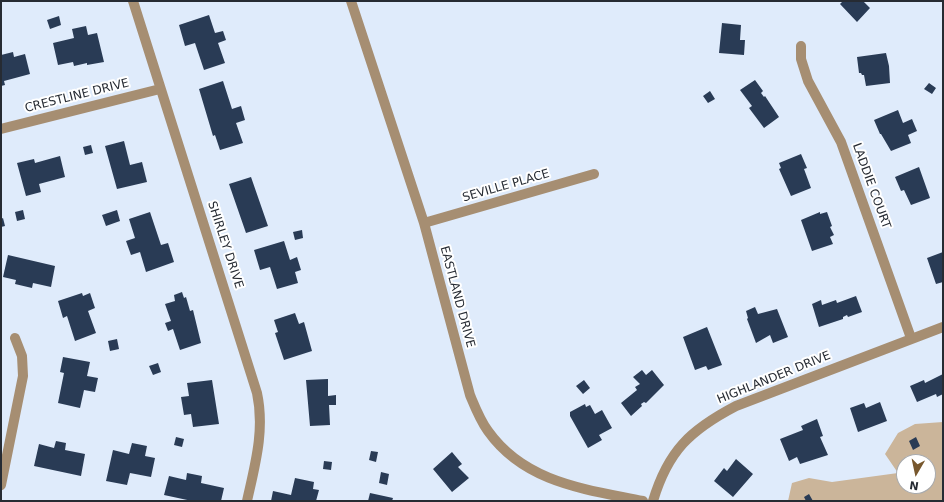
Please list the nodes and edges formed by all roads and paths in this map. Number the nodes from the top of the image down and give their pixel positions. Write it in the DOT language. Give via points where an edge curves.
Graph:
graph roads {
  1 [pos="133,1"];
  2 [pos="351,1"];
  3 [pos="801,46"];
  4 [pos="160,89"];
  5 [pos="1,129"];
  6 [pos="594,174"];
  7 [pos="424,223"];
  8 [pos="943,327"];
  9 [pos="15,338"];
  10 [pos="911,338"];
  11 [pos="1,485"];
  12 [pos="247,501"];
  13 [pos="643,501"];
  14 [pos="652,501"];
  1 -- 4 [label="street, SHIRLEY DRIVE"];
  2 -- 7 [label="street, EASTLAND DRIVE"];
  3 -- 10 [label="street, LADDIE COURT" via="808,82 842,142"];
  4 -- 5 [label="street, CRESTLINE DRIVE"];
  4 -- 12 [label="street, SHIRLEY DRIVE" via="260,403 259,443"];
  6 -- 7 [label="street, SEVILLE PLACE"];
  7 -- 13 [label="street, EASTLAND DRIVE" via="470,395 488,431 519,463 540,476 576,487"];
  8 -- 10 [label="street, HIGHLANDER DRIVE"];
  9 -- 11 [label="street" via="22,356 23,376"];
  10 -- 14 [label="street, HIGHLANDER DRIVE" via="736,406 715,417 697,430 671,458 660,476"];
}
